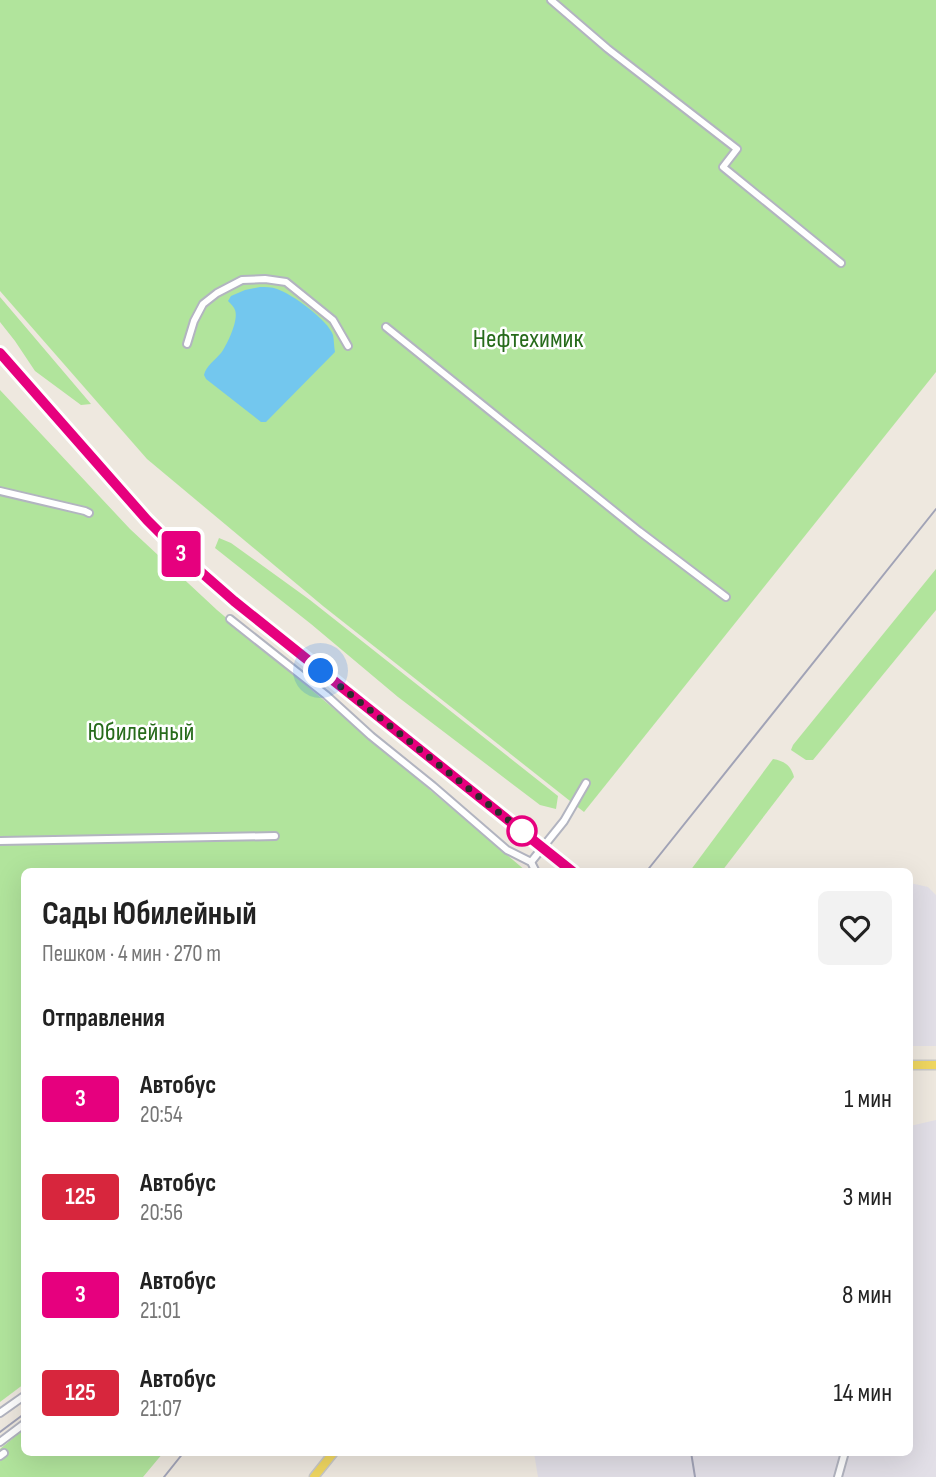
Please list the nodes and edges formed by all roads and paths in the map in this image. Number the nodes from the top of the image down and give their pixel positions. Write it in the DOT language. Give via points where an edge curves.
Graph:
graph roads {
  1 [pos="551,0"];
  2 [pos="841,263"];
  3 [pos="386,327"];
  4 [pos="187,344"];
  5 [pos="348,346"];
  6 [pos="0,352"];
  7 [pos="0,491"];
  8 [pos="89,513"];
  9 [pos="726,597"];
  10 [pos="230,619"];
  11 [pos="586,783"];
  12 [pos="275,836"];
  13 [pos="0,841"];
  14 [pos="542,847"];
  15 [pos="530,862"];
  16 [pos="534,868"];
  17 [pos="568,868"];
  18 [pos="913,1065"];
  19 [pos="936,1065"];
  20 [pos="21,1398"];
  21 [pos="0,1413"];
  22 [pos="21,1426"];
  23 [pos="0,1442"];
  24 [pos="331,1456"];
  25 [pos="844,1456"];
  26 [pos="314,1477"];
  27 [pos="838,1477"];
  1 -- 2 [label="street" via="737,149 723,167"];
  3 -- 9 [label="street"];
  4 -- 5 [label="street" via="203,304 242,280 264,279 286,282 333,320"];
  6 -- 14 [label="main road" via="186,559"];
  7 -- 8 [label="street"];
  10 -- 15 [label="street" via="507,850"];
  11 -- 14 [label="street"];
  12 -- 13 [label="street"];
  14 -- 15 [label="street"];
  14 -- 17 [label="main road"];
  15 -- 16 [label="street"];
  18 -- 19 [label="main road"];
  20 -- 21 [label="street"];
  22 -- 23 [label="street"];
  24 -- 26 [label="main road"];
  25 -- 27 [label="street"];
}
